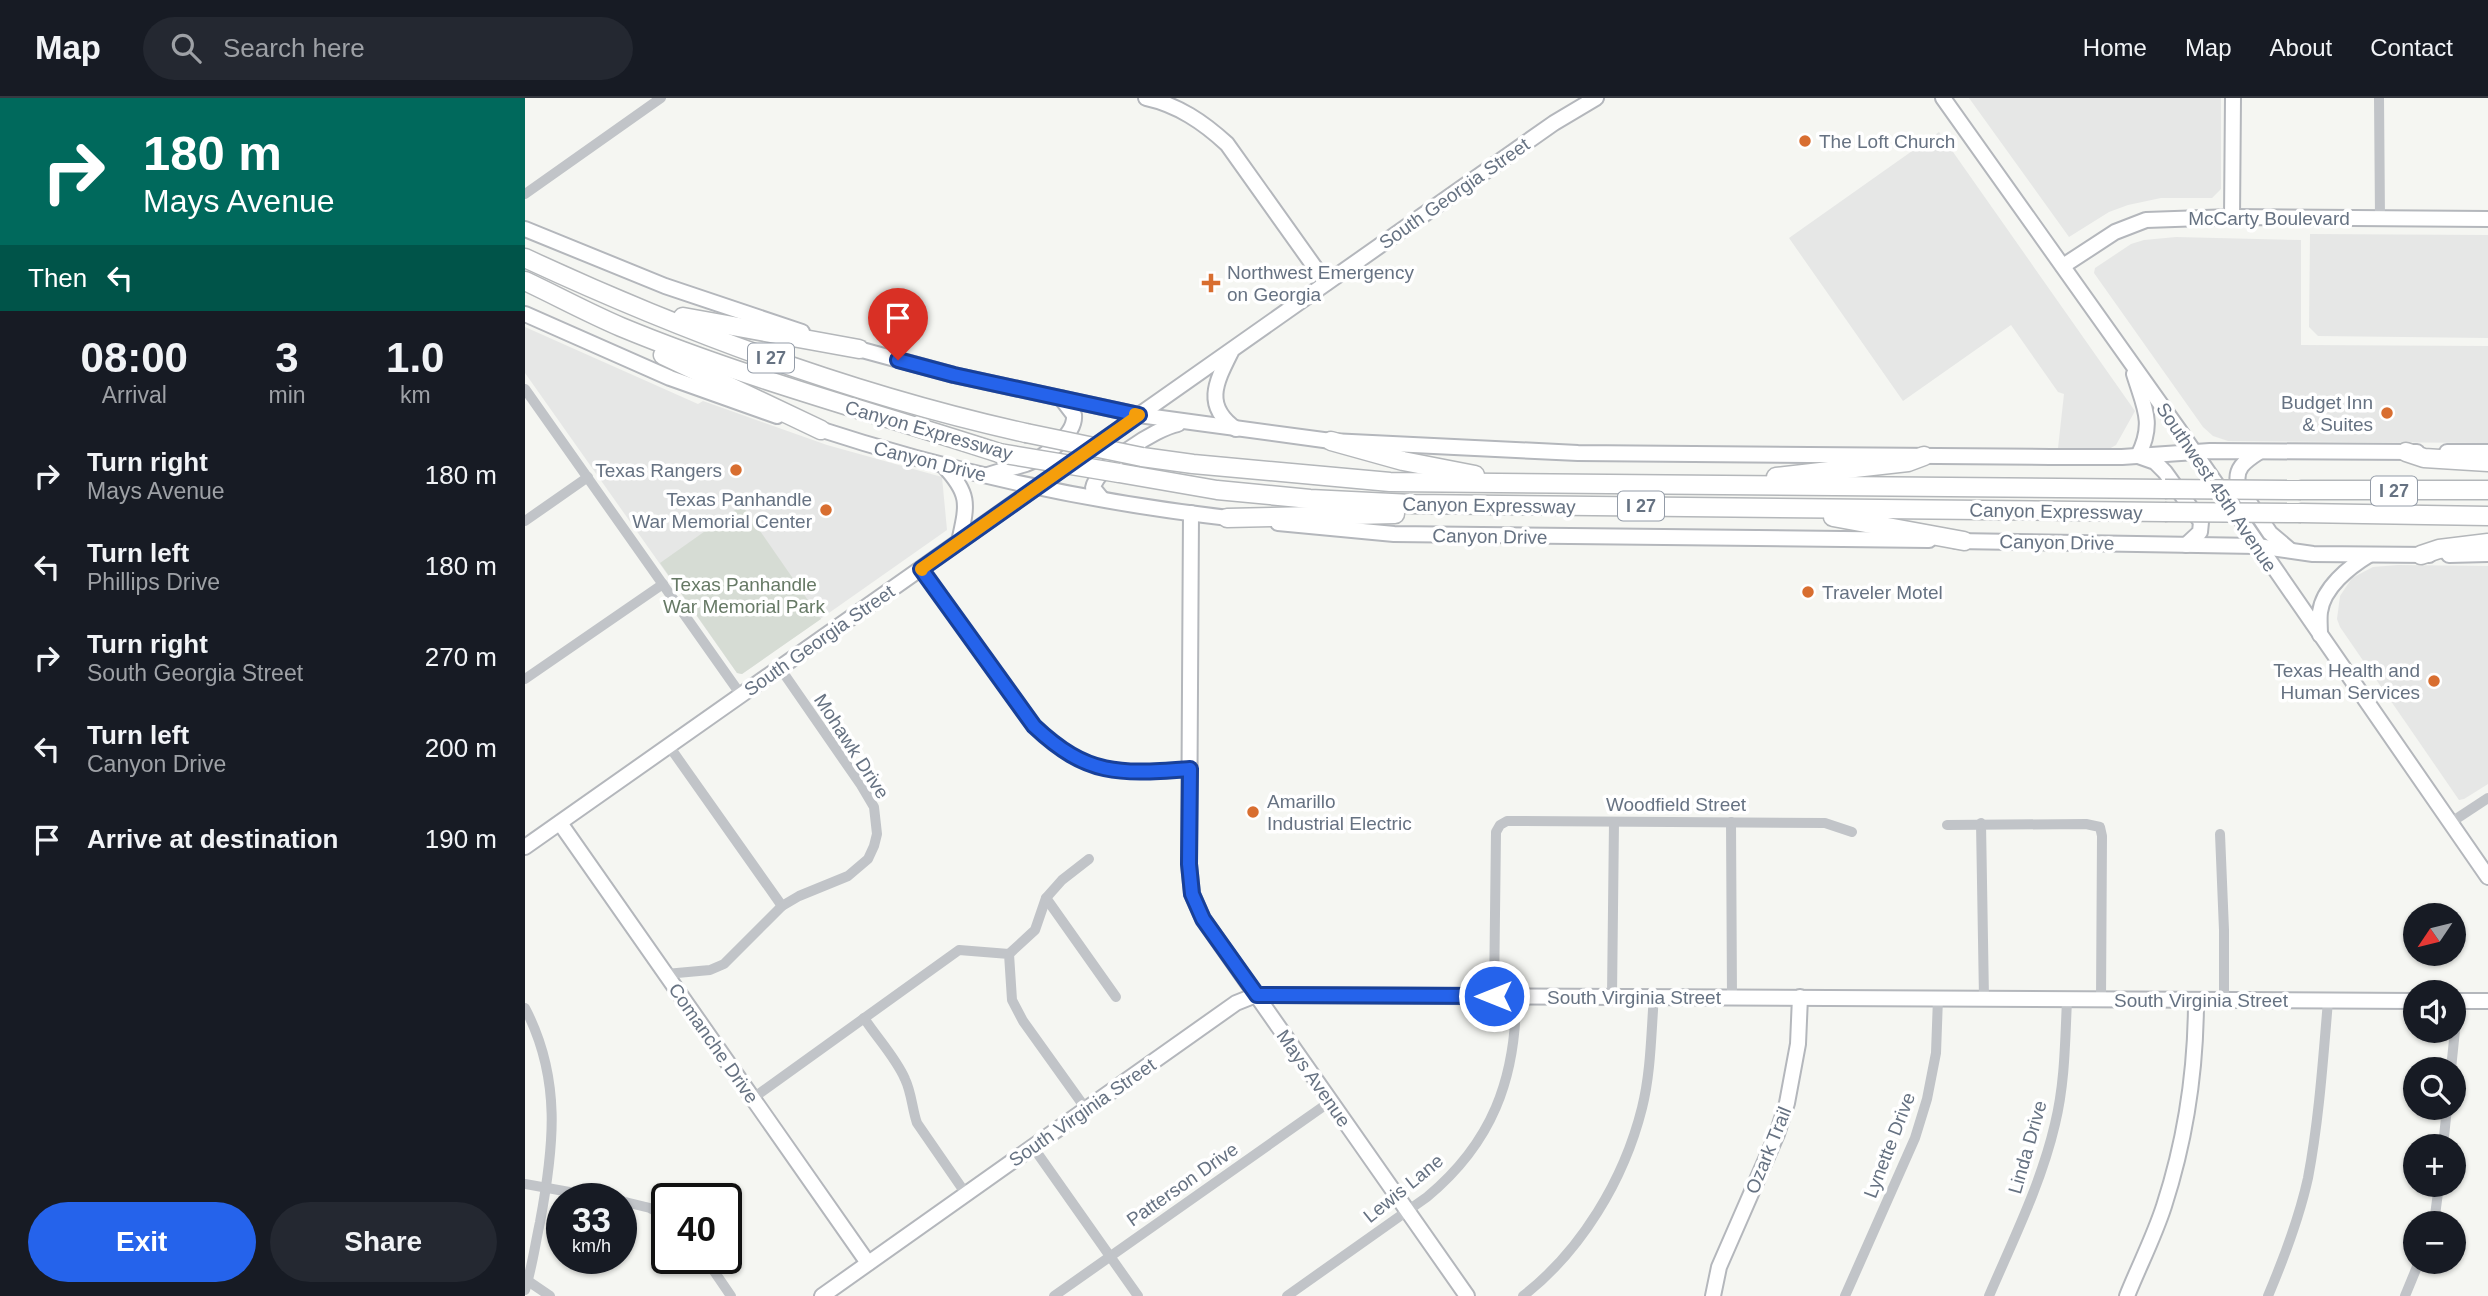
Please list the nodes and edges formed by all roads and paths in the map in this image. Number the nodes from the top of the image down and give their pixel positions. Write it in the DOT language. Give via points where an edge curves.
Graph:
graph roads {
  1 [pos="661,98"];
  2 [pos="1146,98"];
  3 [pos="1943,98"];
  4 [pos="2234,98"];
  5 [pos="2379,98"];
  6 [pos="1587,100"];
  7 [pos="525,194"];
  8 [pos="2232,217"];
  9 [pos="2380,218"];
  10 [pos="2488,219"];
  11 [pos="525,229"];
  12 [pos="525,258"];
  13 [pos="2063,266"];
  14 [pos="525,281"];
  15 [pos="1327,283"];
  16 [pos="626,303"];
  17 [pos="525,314"];
  18 [pos="623,328"];
  19 [pos="859,349"];
  20 [pos="1232,350"];
  21 [pos="2131,362"];
  22 [pos="525,389"];
  23 [pos="1061,398"];
  24 [pos="1139,415"];
  25 [pos="1186,423"];
  26 [pos="821,430"];
  27 [pos="1237,430"];
  28 [pos="1331,441"];
  29 [pos="2194,452"];
  30 [pos="2260,452"];
  31 [pos="2406,452"];
  32 [pos="2488,452"];
  33 [pos="1924,456"];
  34 [pos="2138,456"];
  35 [pos="2488,462"];
  36 [pos="944,466"];
  37 [pos="987,476"];
  38 [pos="588,477"];
  39 [pos="1517,483"];
  40 [pos="1699,485"];
  41 [pos="1038,486"];
  42 [pos="2488,490"];
  43 [pos="1103,499"];
  44 [pos="1495,505"];
  45 [pos="1725,507"];
  46 [pos="1191,513"];
  47 [pos="2488,516"];
  48 [pos="1227,518"];
  49 [pos="525,521"];
  50 [pos="1964,541"];
  51 [pos="959,542"];
  52 [pos="2488,543"];
  53 [pos="2186,545"];
  54 [pos="2257,546"];
  55 [pos="2293,552"];
  56 [pos="2488,554"];
  57 [pos="2369,555"];
  58 [pos="2421,555"];
  59 [pos="921,569"];
  60 [pos="663,583"];
  61 [pos="2320,635"];
  62 [pos="780,668"];
  63 [pos="525,679"];
  64 [pos="741,695"];
  65 [pos="669,746"];
  66 [pos="1190,769"];
  67 [pos="2488,797"];
  68 [pos="1614,822"];
  69 [pos="1731,822"];
  70 [pos="560,823"];
  71 [pos="1981,823"];
  72 [pos="2450,824"];
  73 [pos="1947,825"];
  74 [pos="1852,832"];
  75 [pos="2220,834"];
  76 [pos="525,847"];
  77 [pos="1089,859"];
  78 [pos="2488,877"];
  79 [pos="1046,898"];
  80 [pos="782,906"];
  81 [pos="1009,954"];
  82 [pos="666,974"];
  83 [pos="1257,995"];
  84 [pos="1494,996"];
  85 [pos="1516,996"];
  86 [pos="1612,996"];
  87 [pos="1654,996"];
  88 [pos="1116,998"];
  89 [pos="1732,998"];
  90 [pos="1800,998"];
  91 [pos="1938,998"];
  92 [pos="1984,999"];
  93 [pos="2067,1000"];
  94 [pos="2101,1000"];
  95 [pos="2196,1000"];
  96 [pos="2224,1000"];
  97 [pos="2328,1001"];
  98 [pos="2403,1001"];
  99 [pos="2466,1001"];
  100 [pos="2488,1001"];
  101 [pos="525,1008"];
  102 [pos="864,1018"];
  103 [pos="753,1098"];
  104 [pos="1331,1101"];
  105 [pos="1086,1109"];
  106 [pos="1033,1147"];
  107 [pos="547,1183"];
  108 [pos="525,1184"];
  109 [pos="546,1188"];
  110 [pos="966,1194"];
  111 [pos="1408,1211"];
  112 [pos="1110,1256"];
  113 [pos="868,1263"];
  114 [pos="716,1274"];
  115 [pos="2414,1274"];
  116 [pos="526,1286"];
  117 [pos="550,1296"];
  118 [pos="731,1296"];
  119 [pos="822,1296"];
  120 [pos="1053,1296"];
  121 [pos="1138,1296"];
  122 [pos="1287,1296"];
  123 [pos="1467,1296"];
  124 [pos="1523,1296"];
  125 [pos="1713,1296"];
  126 [pos="1845,1296"];
  127 [pos="1989,1296"];
  128 [pos="2127,1296"];
  129 [pos="2268,1296"];
  130 [pos="2405,1296"];
  1 -- 7 [label="street"];
  2 -- 15 [label="main road" via="1181,110 1227,144"];
  3 -- 13 [label="main road, Southwest 45th Avenue"];
  4 -- 8 [label="main road"];
  5 -- 9 [label="street"];
  6 -- 15 [label="main road, South Georgia Street"];
  8 -- 9 [label="main road, McCarty Boulevard"];
  8 -- 13 [label="main road, McCarty Boulevard" via="2146,220 2115,232"];
  9 -- 10 [label="main road, McCarty Boulevard"];
  11 -- 19 [label="main road" via="665,286"];
  12 -- 16 [label="highway, Canyon Expressway / I 27"];
  13 -- 21 [label="main road, Southwest 45th Avenue"];
  14 -- 18 [label="highway, Canyon Expressway / I 27"];
  15 -- 20 [label="main road, South Georgia Street"];
  16 -- 19 [label="highway" via="697,321"];
  16 -- 39 [label="highway, Canyon Expressway / I 27, bridge" via="747,350 915,405 1142,457 1390,482"];
  17 -- 26 [label="main road, Canyon Drive" via="670,378"];
  18 -- 26 [label="highway" via="652,350"];
  18 -- 44 [label="highway, Canyon Expressway / I 27, bridge" via="844,406 999,453 1216,490 1310,499"];
  19 -- 23 [label="main road"];
  20 -- 24 [label="main road, South Georgia Street"];
  20 -- 27 [label="main road" via="1215,385 1215,398 1218,411"];
  21 -- 29 [label="main road, Southwest 45th Avenue"];
  21 -- 34 [label="main road" via="2149,423"];
  22 -- 38 [label="street"];
  23 -- 24 [label="main road"];
  23 -- 37 [label="main road" via="1074,415 1065,436 1028,463"];
  24 -- 25 [label="main road"];
  24 -- 41 [label="main road, South Georgia Street"];
  25 -- 27 [label="main road"];
  25 -- 43 [label="main road" via="1153,433 1118,458 1093,484"];
  26 -- 36 [label="main road, Canyon Drive"];
  27 -- 28 [label="main road"];
  28 -- 33 [label="main road" via="1578,453"];
  28 -- 39 [label="highway" via="1403,461"];
  29 -- 30 [label="main road"];
  29 -- 34 [label="main road"];
  29 -- 54 [label="main road, Southwest 45th Avenue"];
  30 -- 31 [label="main road"];
  30 -- 55 [label="main road" via="2243,462 2239,487 2270,533"];
  31 -- 32 [label="main road"];
  31 -- 35 [label="highway" via="2424,458"];
  33 -- 34 [label="main road"];
  33 -- 40 [label="highway" via="1908,462"];
  34 -- 53 [label="main road" via="2155,462 2165,472 2201,522 2200,532"];
  36 -- 37 [label="main road, Canyon Drive"];
  36 -- 51 [label="main road" via="964,495"];
  37 -- 41 [label="main road, Canyon Drive"];
  38 -- 49 [label="street"];
  38 -- 60 [label="street"];
  39 -- 40 [label="highway, Canyon Expressway / I 27"];
  40 -- 42 [label="highway, Canyon Expressway / I 27, bridge"];
  41 -- 43 [label="main road, Canyon Drive"];
  41 -- 51 [label="main road, South Georgia Street"];
  43 -- 46 [label="main road, Canyon Drive"];
  44 -- 45 [label="highway, Canyon Expressway / I 27"];
  44 -- 48 [label="highway" via="1456,512"];
  45 -- 47 [label="highway, Canyon Expressway / I 27, bridge"];
  45 -- 50 [label="highway" via="1829,516"];
  46 -- 48 [label="main road, Canyon Drive"];
  46 -- 66 [label="main road, Mays Avenue"];
  48 -- 50 [label="main road, Canyon Drive" via="1394,534"];
  50 -- 53 [label="main road, Canyon Drive"];
  51 -- 59 [label="main road, South Georgia Street"];
  52 -- 58 [label="highway"];
  53 -- 54 [label="main road, Canyon Drive"];
  54 -- 55 [label="main road, Canyon Drive"];
  54 -- 61 [label="main road, Southwest 45th Avenue"];
  55 -- 57 [label="main road, Canyon Drive"];
  56 -- 58 [label="main road, Canyon Drive"];
  57 -- 58 [label="main road, Canyon Drive"];
  57 -- 61 [label="main road" via="2349,567 2330,590 2320,610"];
  59 -- 62 [label="main road, South Georgia Street"];
  59 -- 66 [label="street" via="1034,726 1056,746 1075,759 1123,771"];
  60 -- 63 [label="street"];
  60 -- 64 [label="street"];
  61 -- 72 [label="main road, Southwest 45th Avenue"];
  62 -- 64 [label="main road, South Georgia Street"];
  62 -- 80 [label="street, Mohawk Drive" via="861,785 874,807 877,827 874,846 860,868"];
  64 -- 65 [label="main road, South Georgia Street"];
  65 -- 70 [label="main road, South Georgia Street"];
  65 -- 80 [label="street"];
  66 -- 83 [label="main road, Mays Avenue" via="1192,894 1203,919"];
  67 -- 72 [label="street"];
  68 -- 69 [label="street, Woodfield Street"];
  68 -- 84 [label="street, Woodfield Street" via="1507,821 1500,825 1496,832"];
  68 -- 86 [label="street"];
  69 -- 74 [label="street, Woodfield Street" via="1825,823"];
  69 -- 89 [label="street"];
  70 -- 76 [label="main road, South Georgia Street"];
  70 -- 82 [label="main road, Comanche Drive"];
  71 -- 73 [label="street"];
  71 -- 92 [label="street"];
  71 -- 94 [label="street" via="2099,827"];
  72 -- 78 [label="main road, Southwest 45th Avenue"];
  75 -- 96 [label="street"];
  77 -- 79 [label="street"];
  79 -- 81 [label="street" via="1040,921"];
  79 -- 88 [label="street"];
  80 -- 82 [label="street, Mohawk Drive" via="724,964"];
  81 -- 102 [label="street" via="959,950"];
  81 -- 105 [label="street" via="1012,1000"];
  82 -- 103 [label="main road, Comanche Drive"];
  83 -- 84 [label="main road, South Virginia Street"];
  83 -- 104 [label="main road, Mays Avenue"];
  83 -- 105 [label="main road, South Virginia Street" via="1236,1003"];
  84 -- 85 [label="main road, South Virginia Street"];
  85 -- 86 [label="main road, South Virginia Street"];
  85 -- 111 [label="street, Lewis Lane" via="1512,1059 1494,1114 1447,1181"];
  86 -- 87 [label="main road, South Virginia Street"];
  87 -- 89 [label="main road, South Virginia Street"];
  87 -- 124 [label="street" via="1644,1097 1623,1164 1572,1248"];
  89 -- 90 [label="main road, South Virginia Street"];
  90 -- 91 [label="main road, South Virginia Street"];
  90 -- 125 [label="main road, Ozark Trail" via="1798,1044 1787,1103 1719,1267"];
  91 -- 92 [label="main road, South Virginia Street"];
  91 -- 126 [label="street, Lynette Drive" via="1936,1053 1919,1125"];
  92 -- 93 [label="main road, South Virginia Street"];
  93 -- 94 [label="main road, South Virginia Street"];
  93 -- 127 [label="street, Linda Drive" via="2065,1066 2055,1123 2040,1178"];
  94 -- 95 [label="main road, South Virginia Street"];
  95 -- 96 [label="main road, South Virginia Street"];
  95 -- 128 [label="main road" via="2196,1048 2186,1126 2163,1208"];
  96 -- 97 [label="main road, South Virginia Street"];
  97 -- 98 [label="main road, South Virginia Street"];
  97 -- 129 [label="street" via="2320,1104 2307,1181"];
  99 -- 100 [label="main road"];
  101 -- 107 [label="street" via="541,1045 553,1102"];
  102 -- 103 [label="street"];
  102 -- 110 [label="street" via="904,1076 917,1123"];
  103 -- 113 [label="main road, Comanche Drive"];
  104 -- 111 [label="main road, Mays Avenue"];
  104 -- 112 [label="street, Patterson Drive"];
  105 -- 106 [label="main road, South Virginia Street"];
  106 -- 110 [label="main road, South Virginia Street"];
  106 -- 112 [label="street"];
  108 -- 109 [label="street"];
  109 -- 116 [label="street"];
  110 -- 113 [label="main road, South Virginia Street"];
  111 -- 122 [label="street, Lewis Lane"];
  111 -- 123 [label="main road, Mays Avenue"];
  112 -- 120 [label="street, Patterson Drive"];
  112 -- 121 [label="street"];
  113 -- 119 [label="main road, South Virginia Street"];
  114 -- 118 [label="street"];
  115 -- 130 [label="street"];
  116 -- 117 [label="street" via="537,1285"];
}
